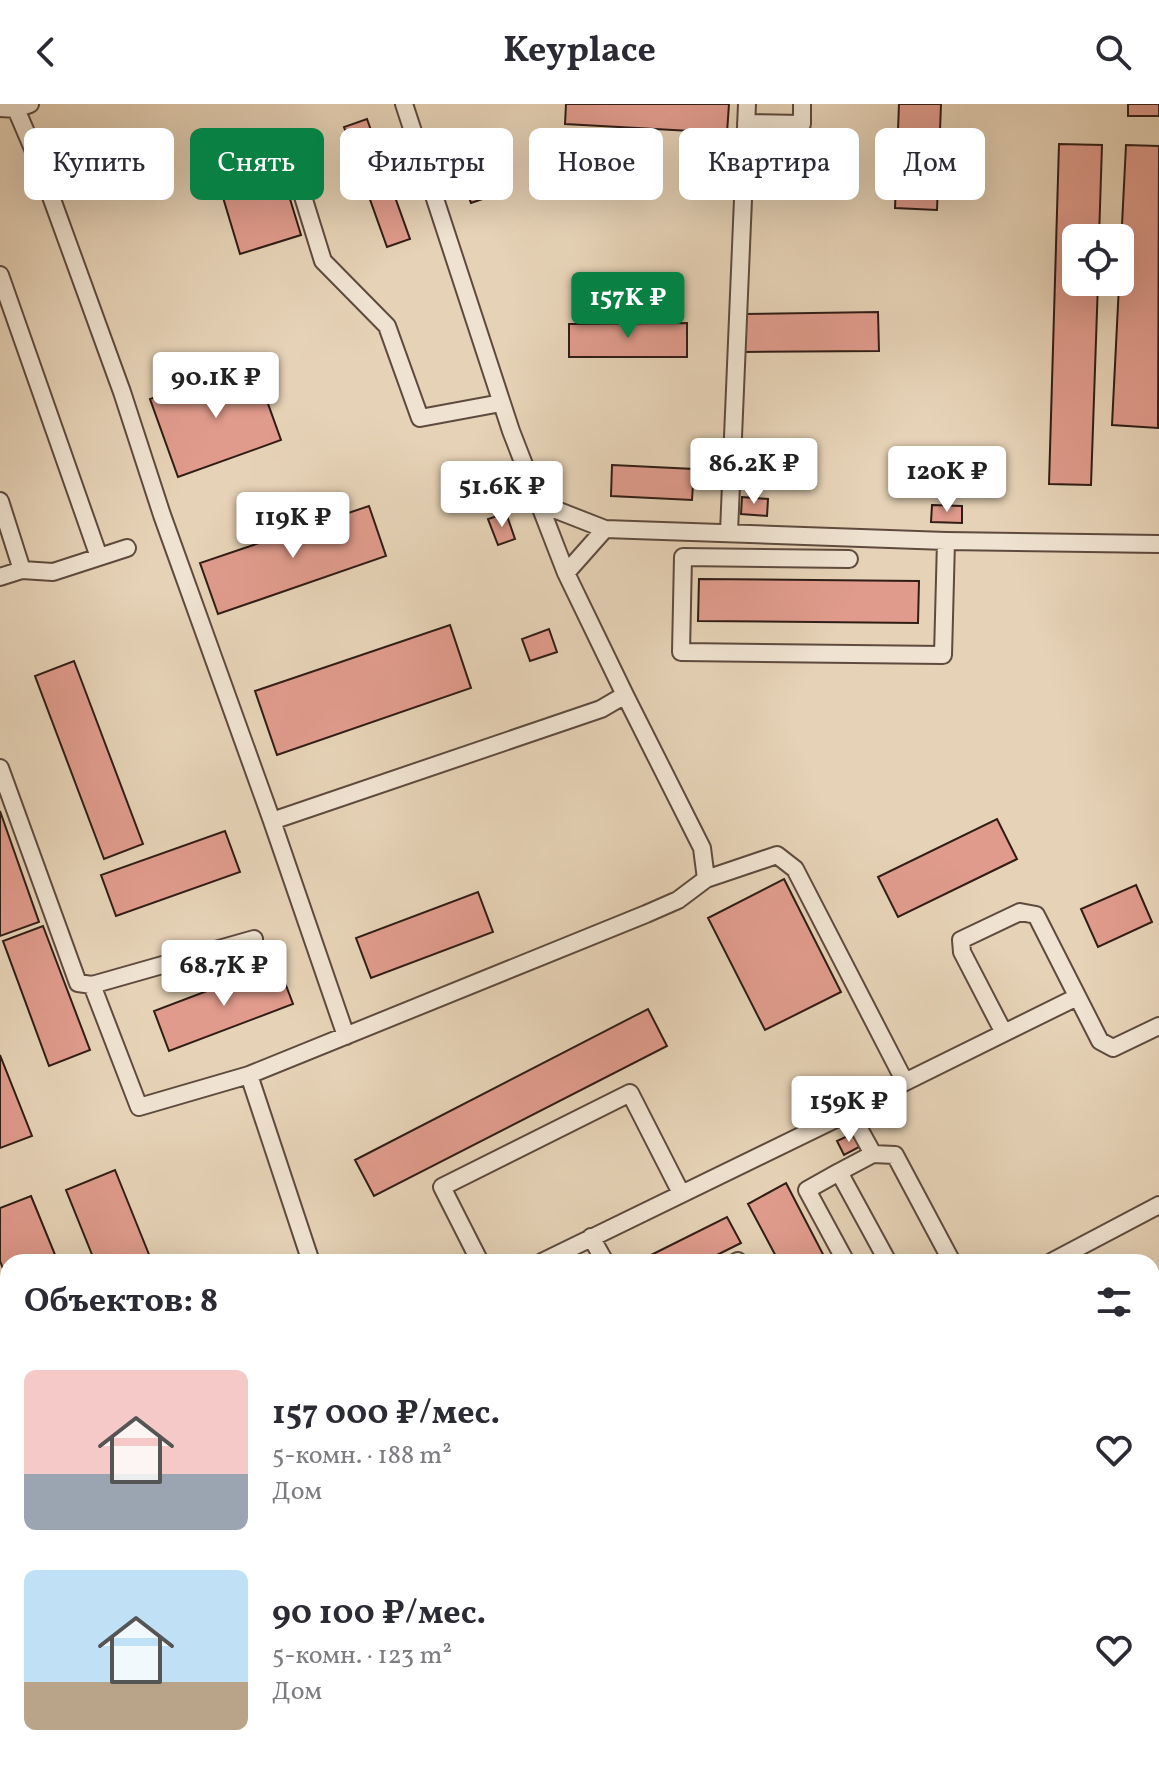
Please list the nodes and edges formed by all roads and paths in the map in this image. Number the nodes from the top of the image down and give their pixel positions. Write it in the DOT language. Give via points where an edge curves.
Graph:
graph roads {
  1 [pos="404,104"];
  2 [pos="747,104"];
  3 [pos="802,104"];
  4 [pos="15,107"];
  5 [pos="746,123"];
  6 [pos="304,200"];
  7 [pos="0,275"];
  8 [pos="501,403"];
  9 [pos="0,501"];
  10 [pos="541,504"];
  11 [pos="605,529"];
  12 [pos="729,532"];
  13 [pos="946,541"];
  14 [pos="1159,544"];
  15 [pos="127,548"];
  16 [pos="99,557"];
  17 [pos="849,559"];
  18 [pos="22,570"];
  19 [pos="566,573"];
  20 [pos="0,577"];
  21 [pos="625,695"];
  22 [pos="0,768"];
  23 [pos="272,821"];
  24 [pos="706,879"];
  25 [pos="254,939"];
  26 [pos="92,985"];
  27 [pos="1077,997"];
  28 [pos="1159,1026"];
  29 [pos="1004,1033"];
  30 [pos="346,1036"];
  31 [pos="249,1075"];
  32 [pos="905,1082"];
  33 [pos="850,1112"];
  34 [pos="873,1154"];
  35 [pos="839,1172"];
  36 [pos="681,1193"];
  37 [pos="1159,1205"];
  38 [pos="591,1237"];
  39 [pos="308,1254"];
  40 [pos="476,1254"];
  41 [pos="559,1254"];
  42 [pos="601,1254"];
  43 [pos="842,1254"];
  44 [pos="884,1254"];
  45 [pos="948,1254"];
  46 [pos="1066,1254"];
  1 -- 8 [label="street"];
  2 -- 5 [label="street"];
  3 -- 5 [label="street" via="802,124"];
  4 -- 23 [label="street" via="122,392"];
  5 -- 12 [label="street"];
  6 -- 8 [label="street" via="323,261 387,326 420,418"];
  7 -- 16 [label="street"];
  8 -- 10 [label="street"];
  9 -- 18 [label="street"];
  10 -- 11 [label="street"];
  10 -- 19 [label="street"];
  11 -- 12 [label="street"];
  11 -- 19 [label="street"];
  12 -- 13 [label="street"];
  13 -- 14 [label="street"];
  13 -- 17 [label="street" via="943,655 681,652 683,557"];
  15 -- 16 [label="street"];
  16 -- 18 [label="street" via="53,572"];
  18 -- 20 [label="street"];
  19 -- 21 [label="street"];
  21 -- 23 [label="street" via="601,709"];
  21 -- 24 [label="street" via="702,848"];
  22 -- 26 [label="street" via="78,983"];
  23 -- 30 [label="street"];
  24 -- 30 [label="street" via="678,900 646,914"];
  24 -- 32 [label="street" via="777,855 795,869"];
  25 -- 26 [label="street"];
  26 -- 31 [label="street" via="139,1107"];
  27 -- 28 [label="street" via="1100,1041 1113,1048"];
  27 -- 29 [label="street"];
  27 -- 29 [label="street" via="1036,915 1020,912 973,934 961,940 962,952"];
  29 -- 32 [label="street"];
  30 -- 31 [label="street"];
  31 -- 39 [label="street"];
  32 -- 33 [label="street"];
  33 -- 34 [label="street"];
  33 -- 36 [label="street"];
  34 -- 35 [label="street"];
  34 -- 45 [label="street" via="895,1155"];
  35 -- 43 [label="street" via="807,1190"];
  35 -- 44 [label="street"];
  36 -- 38 [label="street"];
  36 -- 40 [label="street" via="630,1093 442,1187"];
  37 -- 46 [label="street"];
  38 -- 41 [label="street"];
  38 -- 42 [label="street"];
}
